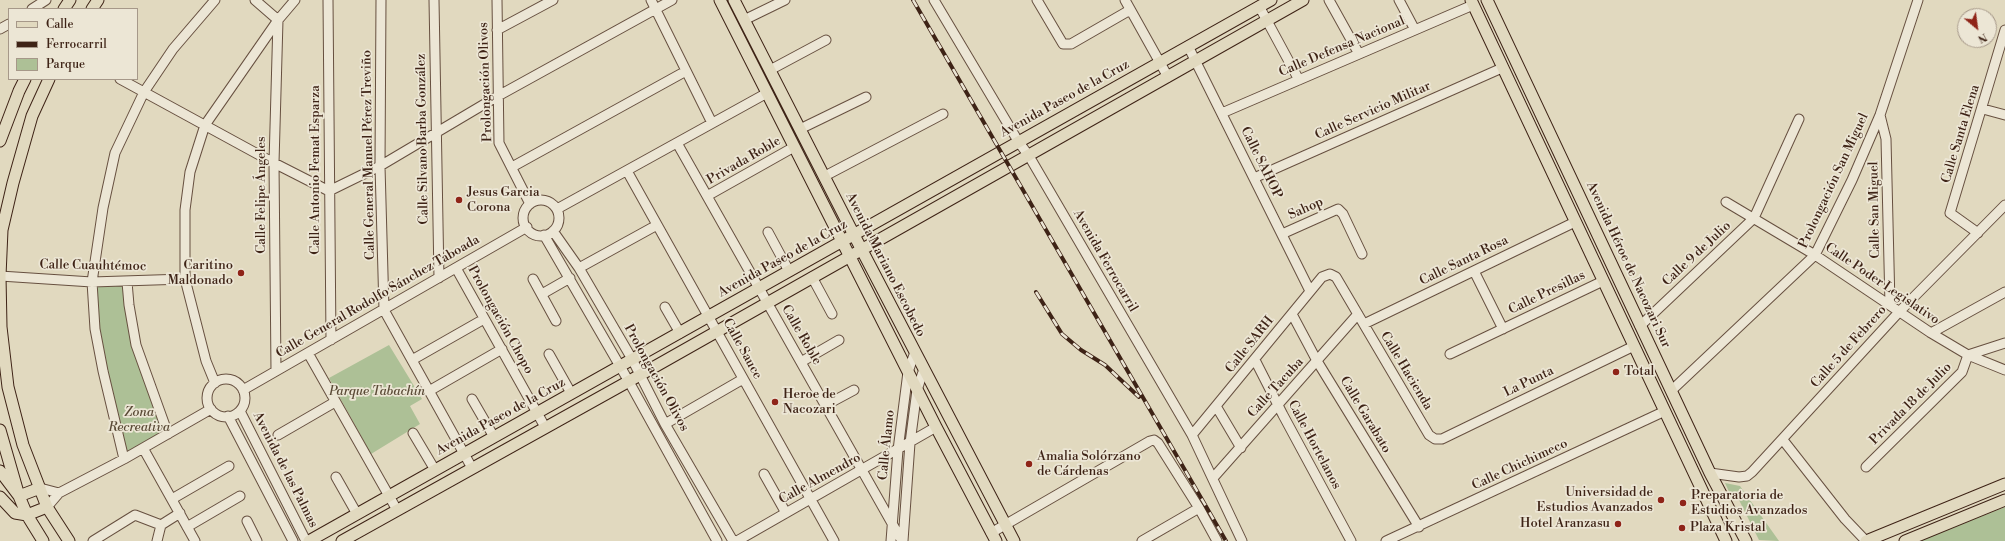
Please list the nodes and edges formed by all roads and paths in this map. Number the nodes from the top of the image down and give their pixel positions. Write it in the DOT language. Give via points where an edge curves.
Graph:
graph roads {
  1 [pos="46,0"];
  2 [pos="215,0"];
  3 [pos="255,0"];
  4 [pos="295,0"];
  5 [pos="328,0"];
  6 [pos="381,0"];
  7 [pos="434,0"];
  8 [pos="497,0"];
  9 [pos="552,0"];
  10 [pos="650,0"];
  11 [pos="672,0"];
  12 [pos="720,0"];
  13 [pos="734,0"];
  14 [pos="785,0"];
  15 [pos="934,0"];
  16 [pos="1037,0"];
  17 [pos="1125,0"];
  18 [pos="1271,0"];
  19 [pos="1303,0"];
  20 [pos="1329,0"];
  21 [pos="1399,0"];
  22 [pos="1487,0"];
  23 [pos="1918,0"];
  24 [pos="1472,2"];
  25 [pos="1259,6"];
  26 [pos="34,8"];
  27 [pos="655,9"];
  28 [pos="1130,10"];
  29 [pos="278,20"];
  30 [pos="744,20"];
  31 [pos="1266,21"];
  32 [pos="497,30"];
  33 [pos="1415,30"];
  34 [pos="2005,30"];
  35 [pos="826,40"];
  36 [pos="1188,46"];
  37 [pos="1359,54"];
  38 [pos="1196,61"];
  39 [pos="1160,62"];
  40 [pos="1502,68"];
  41 [pos="770,70"];
  42 [pos="686,71"];
  43 [pos="1168,77"];
  44 [pos="24,80"];
  45 [pos="49,80"];
  46 [pos="122,80"];
  47 [pos="1299,80"];
  48 [pos="144,92"];
  49 [pos="767,93"];
  50 [pos="498,96"];
  51 [pos="866,97"];
  52 [pos="1983,109"];
  53 [pos="1222,113"];
  54 [pos="943,114"];
  55 [pos="1880,115"];
  56 [pos="2005,115"];
  57 [pos="1799,119"];
  58 [pos="712,123"];
  59 [pos="205,125"];
  60 [pos="800,129"];
  61 [pos="436,134"];
  62 [pos="0,141"];
  63 [pos="1018,141"];
  64 [pos="677,143"];
  65 [pos="794,147"];
  66 [pos="1029,156"];
  67 [pos="274,164"];
  68 [pos="380,166"];
  69 [pos="512,167"];
  70 [pos="627,171"];
  71 [pos="825,176"];
  72 [pos="1254,178"];
  73 [pos="329,191"];
  74 [pos="707,196"];
  75 [pos="1726,202"];
  76 [pos="530,204"];
  77 [pos="2005,206"];
  78 [pos="557,209"];
  79 [pos="1754,218"];
  80 [pos="1575,222"];
  81 [pos="657,224"];
  82 [pos="526,227"];
  83 [pos="553,231"];
  84 [pos="768,232"];
  85 [pos="1978,233"];
  86 [pos="1282,234"];
  87 [pos="544,235"];
  88 [pos="854,235"];
  89 [pos="842,242"];
  90 [pos="862,250"];
  91 [pos="1362,254"];
  92 [pos="1815,255"];
  93 [pos="850,256"];
  94 [pos="456,268"];
  95 [pos="579,268"];
  96 [pos="790,271"];
  97 [pos="1474,271"];
  98 [pos="1330,274"];
  99 [pos="0,276"];
  100 [pos="812,277"];
  101 [pos="439,278"];
  102 [pos="570,278"];
  103 [pos="185,279"];
  104 [pos="533,279"];
  105 [pos="1603,281"];
  106 [pos="92,282"];
  107 [pos="127,282"];
  108 [pos="759,288"];
  109 [pos="1310,291"];
  110 [pos="2005,292"];
  111 [pos="542,294"];
  112 [pos="767,302"];
  113 [pos="1890,305"];
  114 [pos="665,307"];
  115 [pos="384,310"];
  116 [pos="1899,312"];
  117 [pos="832,314"];
  118 [pos="1292,314"];
  119 [pos="1358,314"];
  120 [pos="708,316"];
  121 [pos="484,319"];
  122 [pos="556,321"];
  123 [pos="1364,324"];
  124 [pos="1640,326"];
  125 [pos="1503,329"];
  126 [pos="716,330"];
  127 [pos="680,333"];
  128 [pos="1931,333"];
  129 [pos="331,340"];
  130 [pos="839,340"];
  131 [pos="2005,343"];
  132 [pos="1634,346"];
  133 [pos="502,349"];
  134 [pos="915,352"];
  135 [pos="308,353"];
  136 [pos="549,354"];
  137 [pos="1450,354"];
  138 [pos="1968,355"];
  139 [pos="632,359"];
  140 [pos="412,360"];
  141 [pos="1255,360"];
  142 [pos="801,362"];
  143 [pos="1318,362"];
  144 [pos="620,365"];
  145 [pos="924,369"];
  146 [pos="2005,370"];
  147 [pos="276,371"];
  148 [pos="908,372"];
  149 [pos="640,375"];
  150 [pos="743,379"];
  151 [pos="628,380"];
  152 [pos="215,383"];
  153 [pos="243,390"];
  154 [pos="429,390"];
  155 [pos="854,390"];
  156 [pos="917,390"];
  157 [pos="1672,390"];
  158 [pos="571,394"];
  159 [pos="472,399"];
  160 [pos="335,402"];
  161 [pos="826,406"];
  162 [pos="1216,406"];
  163 [pos="1278,406"];
  164 [pos="211,409"];
  165 [pos="240,411"];
  166 [pos="1665,411"];
  167 [pos="537,413"];
  168 [pos="228,416"];
  169 [pos="665,424"];
  170 [pos="545,427"];
  171 [pos="936,428"];
  172 [pos="0,430"];
  173 [pos="413,433"];
  174 [pos="168,434"];
  175 [pos="278,435"];
  176 [pos="1192,435"];
  177 [pos="494,437"];
  178 [pos="1435,439"];
  179 [pos="1783,440"];
  180 [pos="910,443"];
  181 [pos="143,448"];
  182 [pos="1241,448"];
  183 [pos="898,450"];
  184 [pos="464,454"];
  185 [pos="124,459"];
  186 [pos="229,466"];
  187 [pos="1866,467"];
  188 [pos="472,468"];
  189 [pos="435,470"];
  190 [pos="862,470"];
  191 [pos="0,471"];
  192 [pos="694,471"];
  193 [pos="1710,473"];
  194 [pos="764,474"];
  195 [pos="336,477"];
  196 [pos="1213,478"];
  197 [pos="682,479"];
  198 [pos="2005,484"];
  199 [pos="40,488"];
  200 [pos="59,493"];
  201 [pos="19,496"];
  202 [pos="240,496"];
  203 [pos="0,497"];
  204 [pos="389,497"];
  205 [pos="172,499"];
  206 [pos="811,499"];
  207 [pos="2005,500"];
  208 [pos="47,507"];
  209 [pos="1199,508"];
  210 [pos="396,510"];
  211 [pos="180,513"];
  212 [pos="786,513"];
  213 [pos="357,514"];
  214 [pos="27,515"];
  215 [pos="247,521"];
  216 [pos="892,523"];
  217 [pos="161,525"];
  218 [pos="1006,525"];
  219 [pos="187,527"];
  220 [pos="1418,528"];
  221 [pos="994,537"];
  222 [pos="43,541"];
  223 [pos="68,541"];
  224 [pos="94,541"];
  225 [pos="158,541"];
  226 [pos="195,541"];
  227 [pos="258,541"];
  228 [pos="293,541"];
  229 [pos="308,541"];
  230 [pos="342,541"];
  231 [pos="717,541"];
  232 [pos="733,541"];
  233 [pos="737,541"];
  234 [pos="834,541"];
  235 [pos="891,541"];
  236 [pos="903,541"];
  237 [pos="1014,541"];
  238 [pos="1142,541"];
  239 [pos="1217,541"];
  240 [pos="1242,541"];
  241 [pos="1351,541"];
  242 [pos="1386,541"];
  243 [pos="1726,541"];
  244 [pos="1746,541"];
  245 [pos="1866,541"];
  246 [pos="1905,541"];
  1 -- 26 [label="street"];
  2 -- 48 [label="street" via="173,49"];
  3 -- 29 [label="street"];
  4 -- 29 [label="street"];
  5 -- 73 [label="street, Calle Antonio Femat Esparza"];
  6 -- 68 [label="street, Calle General Manuel Pérez Treviño"];
  7 -- 61 [label="street, Calle Silvano Barba González"];
  8 -- 32 [label="street, Prolongación Olivos"];
  9 -- 32 [label="street"];
  10 -- 27 [label="street"];
  11 -- 27 [label="street"];
  12 -- 49 [label="main road, Avenida Mariano Escobedo"];
  13 -- 30 [label="main road, Avenida Mariano Escobedo"];
  14 -- 30 [label="street"];
  15 -- 63 [label="street, Avenida Ferrocarril"];
  16 -- 28 [label="street" via="1064,44 1071,44"];
  17 -- 28 [label="street"];
  18 -- 25 [label="main road, Avenida Paseo de la Cruz"];
  19 -- 31 [label="main road"];
  20 -- 37 [label="street"];
  21 -- 33 [label="street"];
  22 -- 124 [label="main road, Avenida Héroe de Nacozari Sur"];
  23 -- 55 [label="street, Prolongación San Miguel"];
  24 -- 33 [label="street, Calle Defensa Nacional"];
  24 -- 40 [label="main road"];
  25 -- 31 [label="street"];
  25 -- 36 [label="main road, Avenida Paseo de la Cruz"];
  27 -- 42 [label="street"];
  27 -- 50 [label="street"];
  28 -- 39 [label="street"];
  29 -- 59 [label="street"];
  29 -- 67 [label="street, Calle Felipe Ángeles"];
  30 -- 41 [label="main road, Avenida Mariano Escobedo"];
  31 -- 38 [label="main road"];
  31 -- 47 [label="street"];
  32 -- 50 [label="street, Prolongación Olivos"];
  33 -- 37 [label="street, Calle Defensa Nacional"];
  34 -- 52 [label="street, Calle Santa Elena"];
  35 -- 41 [label="street"];
  36 -- 38 [label="street, Calle SAHOP"];
  36 -- 39 [label="main road, Avenida Paseo de la Cruz"];
  37 -- 47 [label="street, Calle Defensa Nacional"];
  38 -- 43 [label="main road"];
  38 -- 53 [label="street, Calle SAHOP"];
  39 -- 43 [label="street"];
  39 -- 63 [label="main road, Avenida Paseo de la Cruz"];
  40 -- 72 [label="street, Calle Servicio Militar"];
  40 -- 80 [label="main road"];
  41 -- 60 [label="main road, Avenida Mariano Escobedo"];
  42 -- 58 [label="street"];
  42 -- 69 [label="street"];
  43 -- 66 [label="main road"];
  44 -- 62 [label="main road"];
  45 -- 99 [label="main road" via="32,116 13,183 2,230"];
  46 -- 48 [label="street"];
  47 -- 53 [label="street, Calle Defensa Nacional"];
  48 -- 59 [label="street"];
  48 -- 106 [label="street" via="115,153 103,208"];
  49 -- 58 [label="street"];
  49 -- 65 [label="main road, Avenida Mariano Escobedo"];
  50 -- 61 [label="street"];
  50 -- 69 [label="street, Prolongación Olivos" via="499,143"];
  51 -- 60 [label="street"];
  52 -- 56 [label="street"];
  52 -- 85 [label="street, Calle Santa Elena" via="1950,213"];
  53 -- 72 [label="street, Calle SAHOP"];
  54 -- 71 [label="street"];
  55 -- 92 [label="street, Prolongación San Miguel"];
  55 -- 113 [label="street, Calle San Miguel" via="1886,139"];
  57 -- 79 [label="street"];
  58 -- 64 [label="street"];
  59 -- 67 [label="street"];
  59 -- 103 [label="street" via="190,172 185,210"];
  60 -- 71 [label="main road, Avenida Mariano Escobedo"];
  61 -- 68 [label="street"];
  61 -- 101 [label="street, Calle Silvano Barba González"];
  63 -- 66 [label="street, Avenida Ferrocarril"];
  63 -- 88 [label="main road, Avenida Paseo de la Cruz"];
  64 -- 70 [label="street"];
  64 -- 74 [label="street, Calle Roble"];
  65 -- 74 [label="street, Privada Roble"];
  65 -- 89 [label="main road, Avenida Mariano Escobedo"];
  66 -- 90 [label="main road"];
  66 -- 176 [label="street, Avenida Ferrocarril"];
  67 -- 73 [label="street"];
  67 -- 147 [label="street, Calle Felipe Ángeles"];
  68 -- 73 [label="street"];
  68 -- 115 [label="street, Calle General Manuel Pérez Treviño"];
  69 -- 76 [label="street, Prolongación Olivos"];
  70 -- 78 [label="street"];
  70 -- 81 [label="street, Calle Sauce"];
  71 -- 88 [label="main road, Avenida Mariano Escobedo"];
  72 -- 86 [label="street, Calle SAHOP"];
  73 -- 129 [label="street, Calle Antonio Femat Esparza"];
  74 -- 108 [label="street, Calle Roble"];
  75 -- 79 [label="street, Calle Poder Legislativo"];
  76 -- 78 [label="street" via="548,201"];
  76 -- 82 [label="street" via="524,217"];
  77 -- 85 [label="street, Calle 5 de Febrero"];
  78 -- 83 [label="street" via="559,220"];
  79 -- 92 [label="street, Calle Poder Legislativo"];
  79 -- 124 [label="street, Calle 9 de Julio"];
  80 -- 97 [label="street, Calle Santa Rosa"];
  80 -- 105 [label="main road"];
  81 -- 95 [label="street"];
  81 -- 120 [label="street, Calle Sauce"];
  82 -- 87 [label="street" via="534,234"];
  82 -- 94 [label="street, Calle General Rodolfo Sánchez Taboada"];
  83 -- 87 [label="street"];
  83 -- 95 [label="street, Prolongación Olivos"];
  84 -- 96 [label="street"];
  85 -- 116 [label="street, Calle 5 de Febrero"];
  86 -- 91 [label="street, Sahop" via="1338,209 1343,214"];
  86 -- 109 [label="street, Calle SAHOP"];
  87 -- 102 [label="street, Prolongación Olivos"];
  88 -- 89 [label="main road, Avenida Paseo de la Cruz"];
  88 -- 90 [label="main road, Avenida Mariano Escobedo"];
  89 -- 93 [label="main road, Avenida Mariano Escobedo"];
  89 -- 96 [label="main road, Avenida Paseo de la Cruz"];
  90 -- 93 [label="main road"];
  90 -- 134 [label="main road, Avenida Mariano Escobedo"];
  92 -- 113 [label="street, Calle Poder Legislativo"];
  92 -- 157 [label="street, Prolongación San Miguel"];
  93 -- 100 [label="main road"];
  93 -- 148 [label="main road, Avenida Mariano Escobedo"];
  94 -- 101 [label="street, Calle General Rodolfo Sánchez Taboada"];
  94 -- 121 [label="street, Prolongación Chopo"];
  95 -- 139 [label="street, Prolongación Olivos"];
  96 -- 108 [label="main road, Avenida Paseo de la Cruz"];
  97 -- 123 [label="street, Calle Santa Rosa"];
  97 -- 125 [label="street"];
  98 -- 109 [label="street, Calle SARH" via="1322,277"];
  98 -- 119 [label="street, Calle Hacienda" via="1336,277"];
  99 -- 106 [label="street, Calle Cuauhtémoc"];
  99 -- 199 [label="main road" via="1,327 8,387 23,445"];
  100 -- 112 [label="main road"];
  100 -- 117 [label="street"];
  101 -- 115 [label="street, Calle General Rodolfo Sánchez Taboada"];
  102 -- 111 [label="street"];
  102 -- 144 [label="street, Prolongación Olivos"];
  103 -- 107 [label="street, Calle Cuauhtémoc"];
  103 -- 152 [label="street" via="206,361"];
  104 -- 111 [label="street"];
  105 -- 125 [label="street, Calle Presillas"];
  105 -- 132 [label="main road"];
  106 -- 107 [label="street, Calle Cuauhtémoc"];
  106 -- 185 [label="street" via="95,329 100,357"];
  107 -- 174 [label="street" via="136,345"];
  108 -- 112 [label="street, Calle Roble"];
  108 -- 120 [label="main road, Avenida Paseo de la Cruz"];
  109 -- 118 [label="street, Calle SARH"];
  110 -- 128 [label="street"];
  111 -- 122 [label="street"];
  112 -- 126 [label="main road"];
  112 -- 142 [label="street, Calle Roble"];
  113 -- 116 [label="street, Calle Poder Legislativo"];
  114 -- 127 [label="street"];
  115 -- 129 [label="street, Calle General Rodolfo Sánchez Taboada"];
  115 -- 140 [label="street"];
  116 -- 128 [label="street, Calle Poder Legislativo"];
  116 -- 179 [label="street, Calle 5 de Febrero"];
  118 -- 141 [label="street, Calle SARH"];
  118 -- 143 [label="street, Calle Garabato"];
  119 -- 123 [label="street, Calle Hacienda"];
  119 -- 143 [label="street, Calle Tacuba"];
  120 -- 126 [label="street, Calle Sauce"];
  120 -- 127 [label="main road, Avenida Paseo de la Cruz"];
  121 -- 133 [label="street, Prolongación Chopo"];
  121 -- 140 [label="street"];
  123 -- 178 [label="street, Calle Hacienda" via="1429,434"];
  124 -- 157 [label="main road, Avenida Héroe de Nacozari Sur"];
  125 -- 137 [label="street, Calle Presillas"];
  126 -- 149 [label="main road"];
  126 -- 150 [label="street, Calle Sauce"];
  127 -- 139 [label="main road, Avenida Paseo de la Cruz"];
  128 -- 138 [label="street, Calle Poder Legislativo"];
  129 -- 135 [label="street, Calle General Rodolfo Sánchez Taboada"];
  130 -- 142 [label="street"];
  131 -- 138 [label="street"];
  132 -- 166 [label="main road"];
  132 -- 178 [label="street, La Punta" via="1442,439"];
  133 -- 154 [label="street"];
  133 -- 167 [label="street, Prolongación Chopo"];
  134 -- 145 [label="main road, Avenida Mariano Escobedo"];
  134 -- 148 [label="street, Calle Álamo"];
  135 -- 147 [label="street, Calle General Rodolfo Sánchez Taboada"];
  135 -- 160 [label="street"];
  136 -- 158 [label="street"];
  138 -- 146 [label="street, Calle Poder Legislativo"];
  138 -- 187 [label="street, Privada 18 de Julio" via="1962,372"];
  139 -- 144 [label="main road, Avenida Paseo de la Cruz"];
  139 -- 149 [label="street, Prolongación Olivos"];
  140 -- 154 [label="street"];
  141 -- 162 [label="street, Calle SARH"];
  141 -- 163 [label="street, Calle Hortelanos"];
  142 -- 161 [label="street, Calle Roble"];
  143 -- 163 [label="street, Calle Tacuba"];
  143 -- 220 [label="street, Calle Garabato"];
  144 -- 151 [label="street, Prolongación Olivos"];
  144 -- 158 [label="main road, Avenida Paseo de la Cruz"];
  145 -- 156 [label="street, Calle Álamo"];
  145 -- 218 [label="main road, Avenida Mariano Escobedo"];
  147 -- 153 [label="street, Calle General Rodolfo Sánchez Taboada"];
  148 -- 156 [label="main road, Avenida Mariano Escobedo"];
  148 -- 183 [label="street, Calle Álamo"];
  149 -- 151 [label="main road"];
  149 -- 169 [label="street, Prolongación Olivos"];
  150 -- 169 [label="street"];
  150 -- 206 [label="street, Calle Sauce"];
  151 -- 170 [label="main road"];
  151 -- 197 [label="street, Prolongación Olivos"];
  152 -- 153 [label="street" via="227,379 234,381"];
  152 -- 164 [label="street" via="208,398"];
  153 -- 165 [label="street" via="244,403"];
  154 -- 184 [label="street"];
  155 -- 161 [label="street"];
  156 -- 171 [label="main road, Avenida Mariano Escobedo"];
  156 -- 180 [label="street, Calle Álamo"];
  157 -- 193 [label="main road, Avenida Héroe de Nacozari Sur"];
  158 -- 167 [label="main road, Avenida Paseo de la Cruz"];
  159 -- 177 [label="street"];
  160 -- 175 [label="street"];
  160 -- 204 [label="street"];
  161 -- 190 [label="street, Calle Roble"];
  162 -- 176 [label="street, Calle SARH"];
  162 -- 182 [label="street"];
  163 -- 182 [label="street, Calle Tacuba"];
  163 -- 241 [label="street, Calle Hortelanos"];
  164 -- 168 [label="street" via="221,416"];
  164 -- 174 [label="street"];
  165 -- 168 [label="street"];
  165 -- 229 [label="street, Avenida de las Palmas"];
  166 -- 220 [label="street, Calle Chichimeco"];
  166 -- 243 [label="main road"];
  167 -- 170 [label="street, Prolongación Chopo"];
  167 -- 177 [label="main road, Avenida Paseo de la Cruz"];
  168 -- 228 [label="street, Avenida de las Palmas"];
  169 -- 192 [label="street, Prolongación Olivos"];
  170 -- 188 [label="main road"];
  171 -- 180 [label="street, Calle Almendro"];
  171 -- 221 [label="main road, Avenida Mariano Escobedo"];
  172 -- 201 [label="main road"];
  173 -- 189 [label="street"];
  174 -- 181 [label="street"];
  176 -- 196 [label="street, Avenida Ferrocarril"];
  177 -- 184 [label="main road, Avenida Paseo de la Cruz"];
  179 -- 193 [label="street, Calle 5 de Febrero" via="1747,476"];
  179 -- 245 [label="street" via="1845,519"];
  180 -- 183 [label="street, Calle Almendro"];
  180 -- 236 [label="street, Calle Álamo"];
  181 -- 185 [label="street"];
  181 -- 205 [label="street"];
  182 -- 196 [label="street, Calle Tacuba"];
  183 -- 190 [label="street, Calle Almendro"];
  183 -- 216 [label="street, Calle Álamo"];
  184 -- 188 [label="street"];
  184 -- 189 [label="main road, Avenida Paseo de la Cruz"];
  185 -- 200 [label="street"];
  186 -- 205 [label="street"];
  188 -- 210 [label="main road"];
  189 -- 204 [label="main road, Avenida Paseo de la Cruz"];
  190 -- 206 [label="street, Calle Almendro"];
  190 -- 216 [label="street, Calle Roble"];
  191 -- 201 [label="main road"];
  192 -- 197 [label="street"];
  192 -- 232 [label="street, Prolongación Olivos"];
  193 -- 244 [label="main road, Avenida Héroe de Nacozari Sur"];
  194 -- 212 [label="street"];
  195 -- 213 [label="street"];
  196 -- 240 [label="street, Avenida Ferrocarril"];
  197 -- 231 [label="street, Prolongación Olivos"];
  198 -- 245 [label="main road"];
  199 -- 200 [label="street"];
  199 -- 201 [label="main road"];
  199 -- 208 [label="main road"];
  200 -- 208 [label="street"];
  201 -- 214 [label="main road"];
  202 -- 219 [label="street"];
  203 -- 214 [label="main road" via="15,513"];
  204 -- 210 [label="street"];
  204 -- 213 [label="main road, Avenida Paseo de la Cruz"];
  205 -- 211 [label="street"];
  206 -- 212 [label="street, Calle Almendro"];
  206 -- 234 [label="street, Calle Sauce"];
  207 -- 246 [label="main road"];
  208 -- 214 [label="main road"];
  208 -- 223 [label="main road"];
  209 -- 218 [label="street" via="1154,440"];
  209 -- 238 [label="street"];
  209 -- 239 [label="street"];
  210 -- 230 [label="main road"];
  211 -- 217 [label="street"];
  211 -- 219 [label="street"];
  212 -- 233 [label="street, Calle Almendro"];
  213 -- 229 [label="main road, Avenida Paseo de la Cruz"];
  214 -- 222 [label="main road"];
  215 -- 227 [label="street"];
  216 -- 235 [label="street, Calle Álamo"];
  216 -- 236 [label="street, Calle Roble"];
  217 -- 224 [label="street" via="135,515"];
  217 -- 225 [label="street"];
  218 -- 221 [label="street"];
  218 -- 237 [label="main road, Avenida Mariano Escobedo"];
  219 -- 226 [label="street"];
  220 -- 242 [label="street, Calle Chichimeco"];
}
